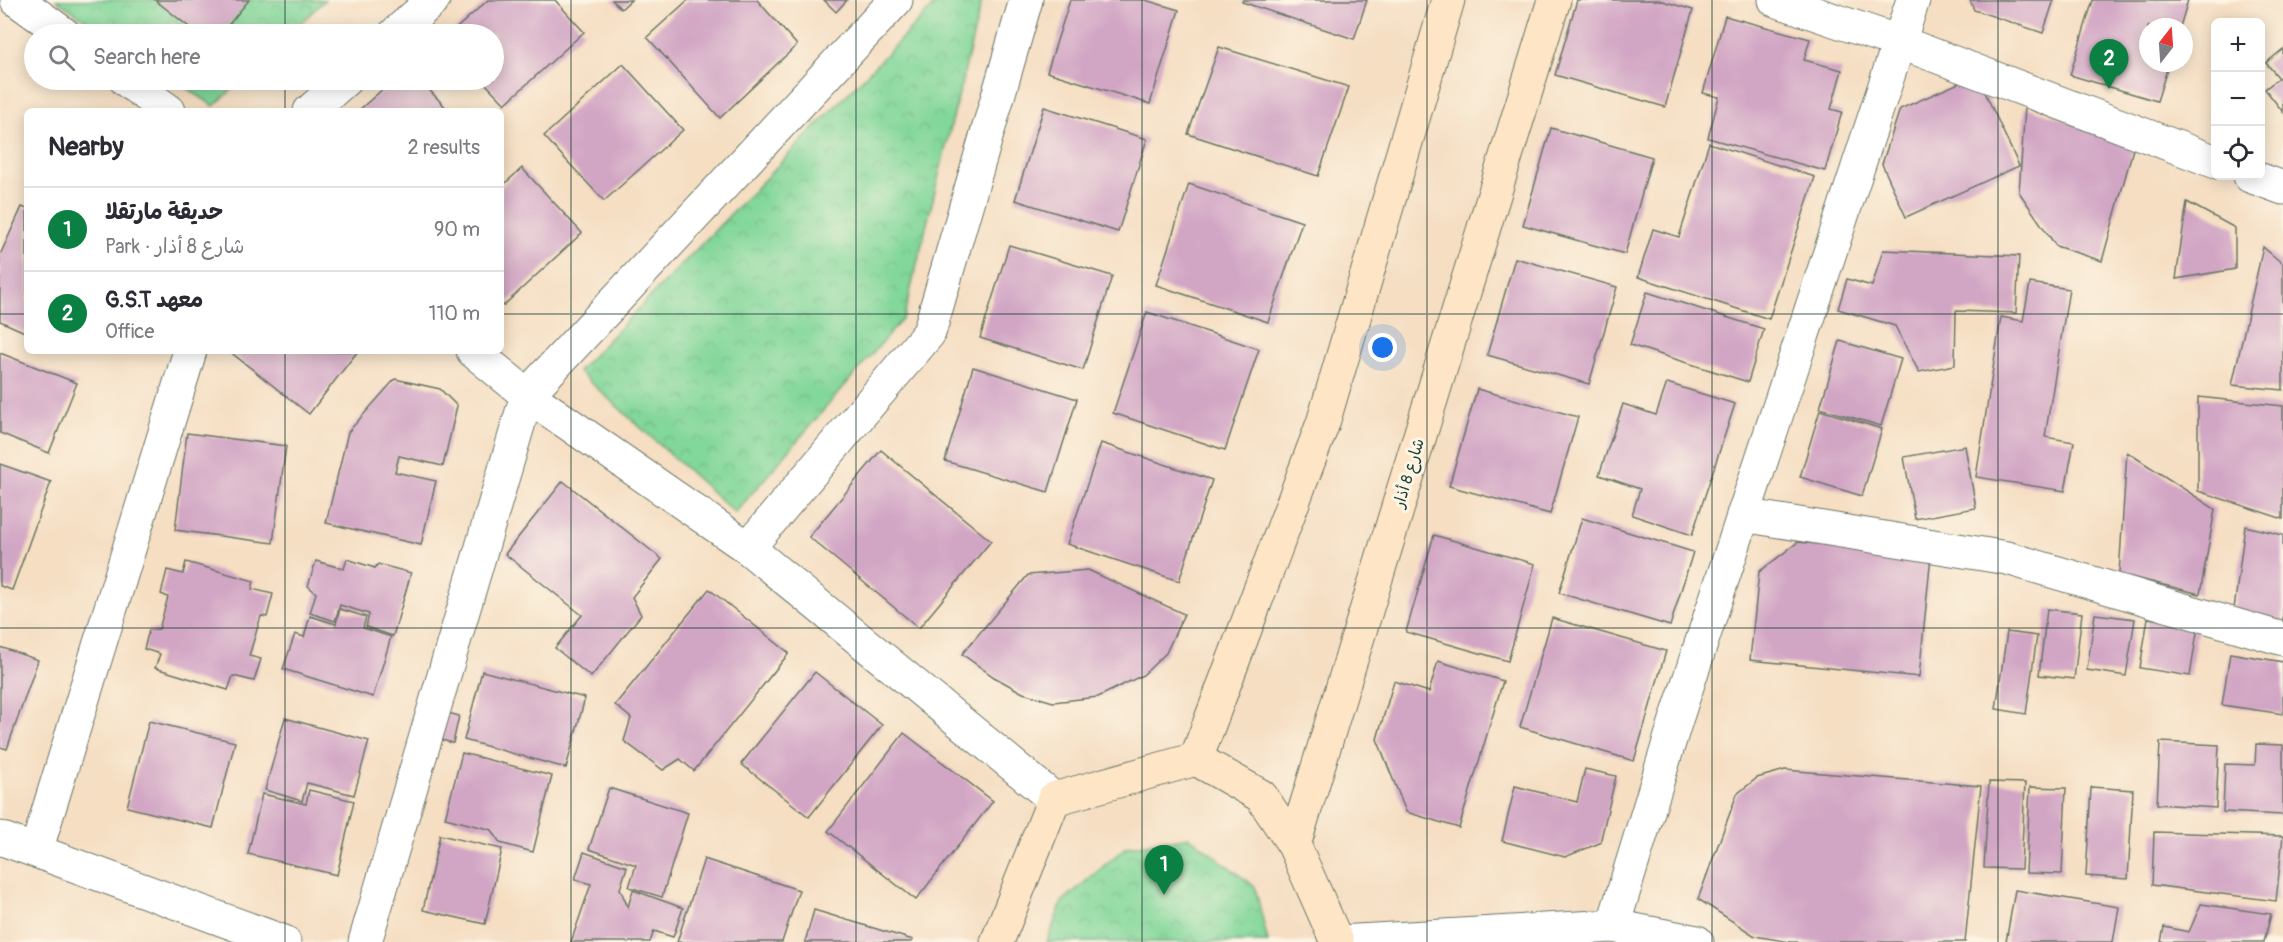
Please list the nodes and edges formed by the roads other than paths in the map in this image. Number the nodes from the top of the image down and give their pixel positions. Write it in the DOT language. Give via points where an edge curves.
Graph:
graph roads {
  1 [pos="17,0"];
  2 [pos="433,0"];
  3 [pos="896,0"];
  4 [pos="1026,0"];
  5 [pos="1448,0"];
  6 [pos="1554,0"];
  7 [pos="1775,0"];
  8 [pos="1913,0"];
  9 [pos="50,24"];
  10 [pos="406,24"];
  11 [pos="1899,42"];
  12 [pos="140,90"];
  13 [pos="334,90"];
  14 [pos="165,108"];
  15 [pos="313,108"];
  16 [pos="2211,160"];
  17 [pos="2261,180"];
  18 [pos="2283,188"];
  19 [pos="189,354"];
  20 [pos="477,354"];
  21 [pos="527,395"];
  22 [pos="1743,515"];
  23 [pos="748,548"];
  24 [pos="2283,639"];
  25 [pos="1196,759"];
  26 [pos="1054,799"];
  27 [pos="0,838"];
  28 [pos="1294,845"];
  29 [pos="36,850"];
  30 [pos="1613,926"];
  31 [pos="284,942"];
  32 [pos="365,942"];
  33 [pos="997,942"];
  34 [pos="1338,942"];
  35 [pos="1697,942"];
  1 -- 9 [label="street"];
  2 -- 10 [label="street"];
  3 -- 21 [label="street"];
  4 -- 23 [label="street" via="929,333"];
  5 -- 25 [label="main road" via="1323,423"];
  6 -- 28 [label="main road, شارع 8 أذار"];
  7 -- 11 [label="street"];
  8 -- 11 [label="street"];
  11 -- 16 [label="street"];
  11 -- 22 [label="street"];
  12 -- 14 [label="street"];
  13 -- 15 [label="street"];
  17 -- 18 [label="street"];
  19 -- 29 [label="street"];
  20 -- 21 [label="street"];
  21 -- 23 [label="street"];
  21 -- 32 [label="street"];
  22 -- 24 [label="street" via="2007,558"];
  22 -- 30 [label="street"];
  23 -- 26 [label="street"];
  25 -- 26 [label="main road"];
  25 -- 28 [label="main road" via="1262,796"];
  26 -- 33 [label="main road"];
  27 -- 29 [label="street"];
  28 -- 34 [label="main road"];
  29 -- 31 [label="street"];
  30 -- 34 [label="street"];
  30 -- 35 [label="street"];
}
